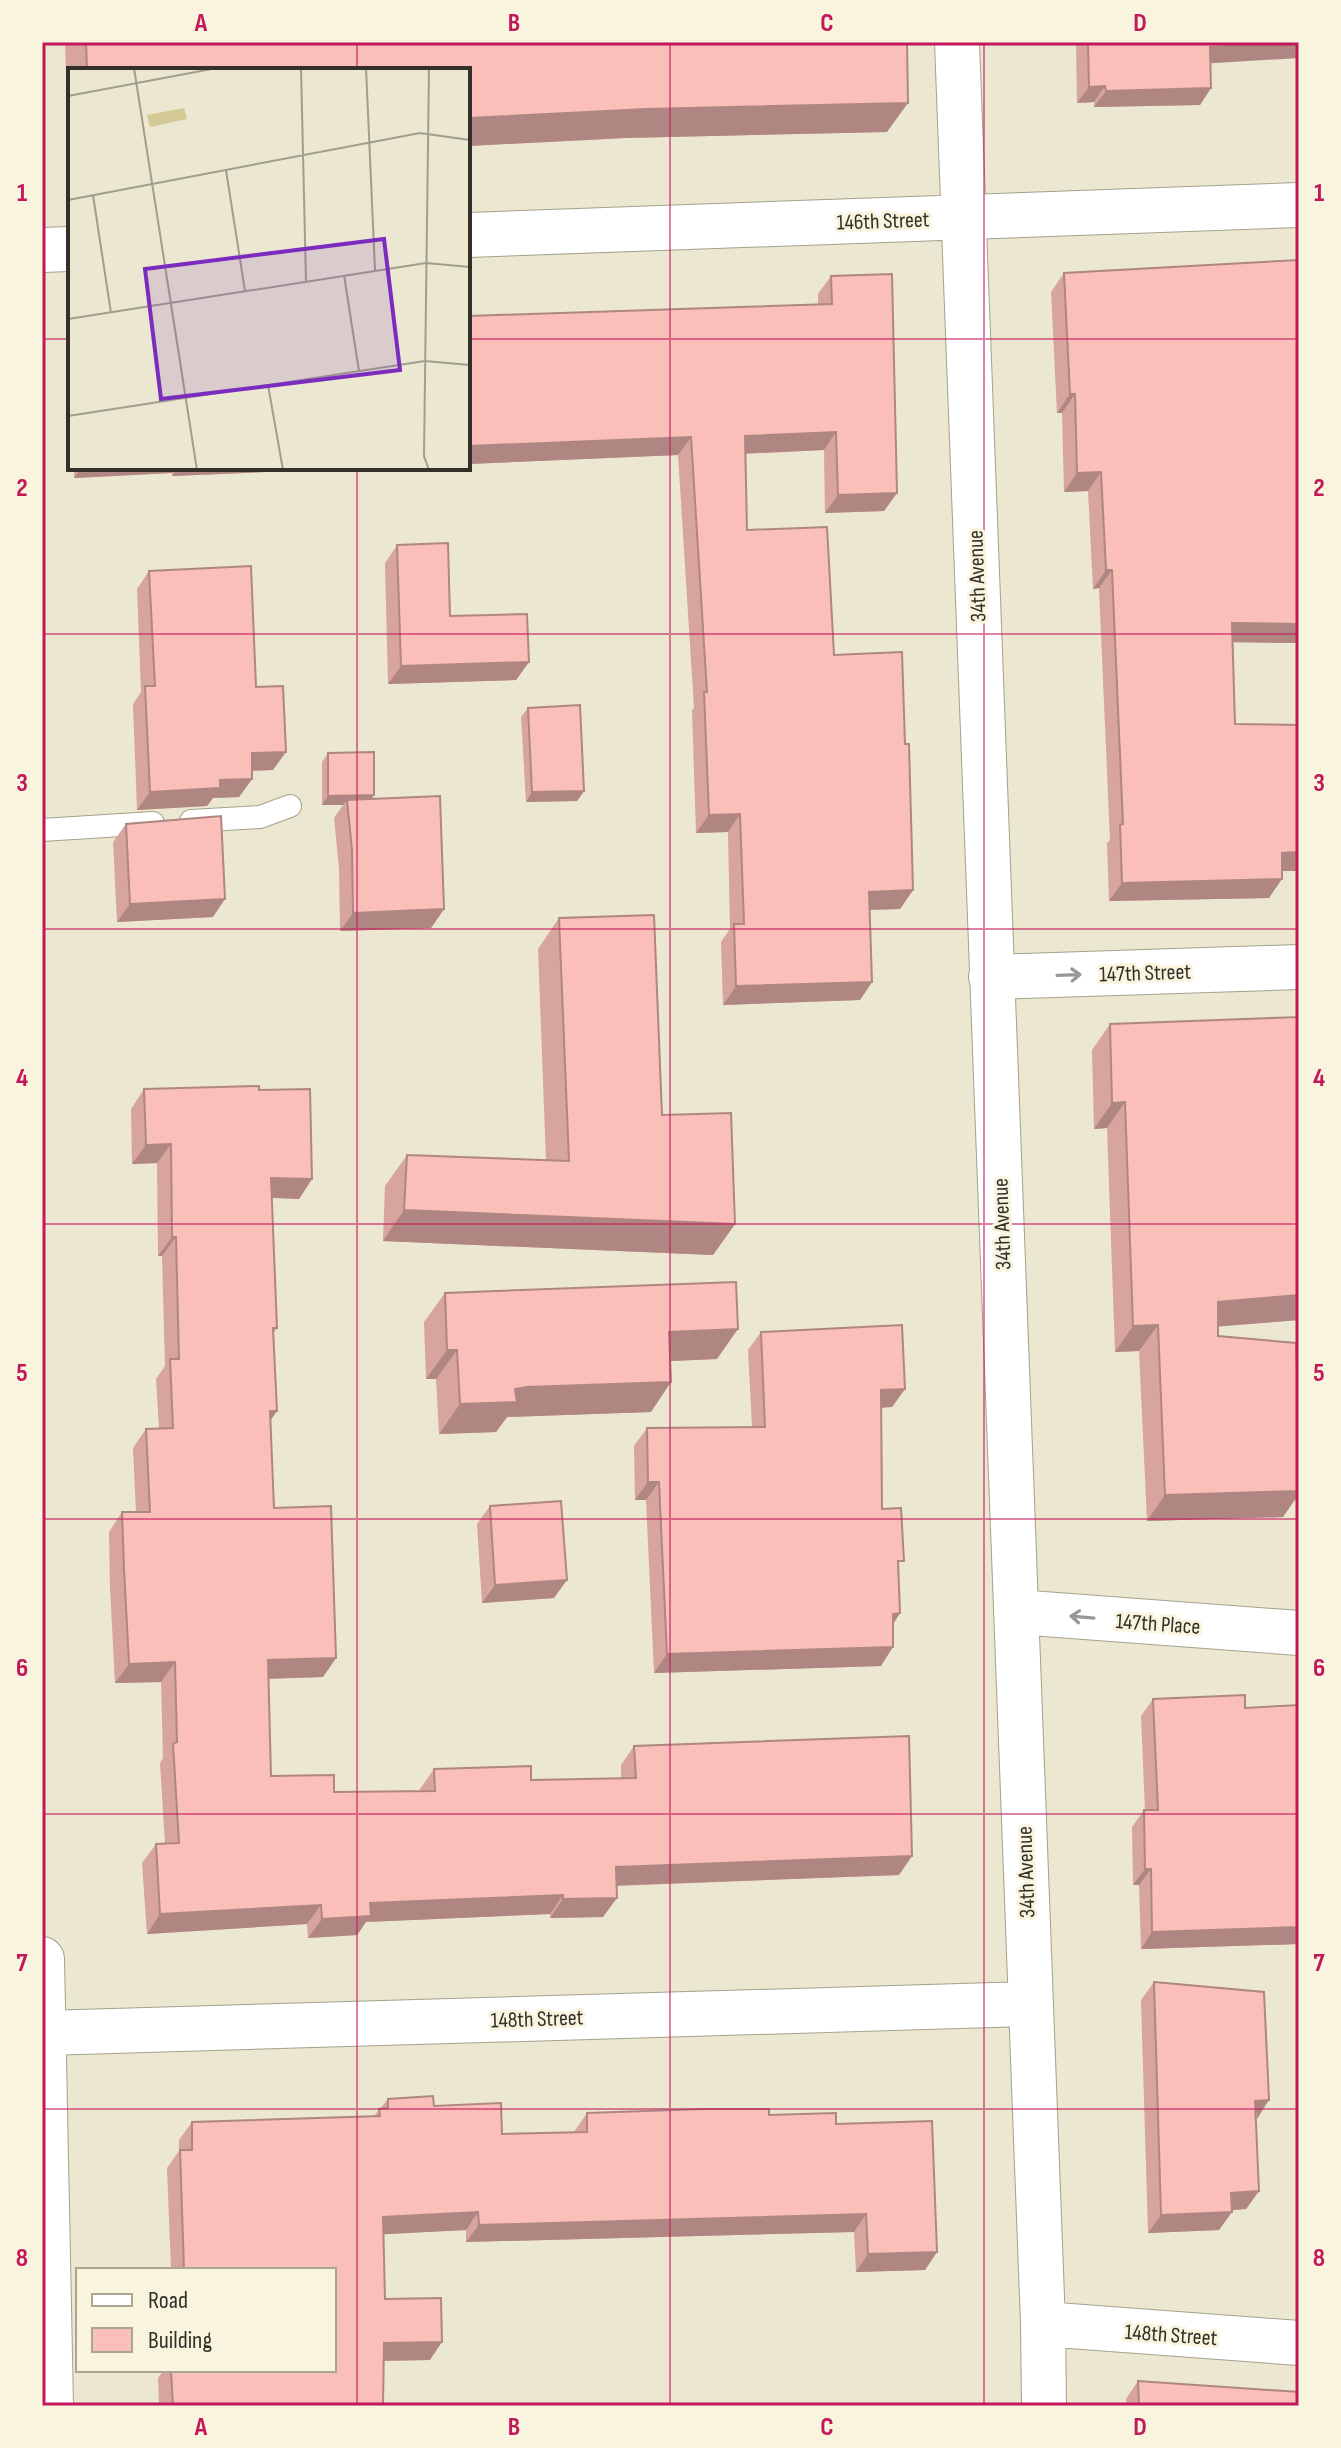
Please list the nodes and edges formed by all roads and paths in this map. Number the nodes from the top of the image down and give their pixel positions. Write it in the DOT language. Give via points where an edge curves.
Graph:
graph roads {
  1 [pos="957,42"];
  2 [pos="1299,205"];
  3 [pos="963,217"];
  4 [pos="470,235"];
  5 [pos="68,249"];
  6 [pos="42,250"];
  7 [pos="290,806"];
  8 [pos="42,830"];
  9 [pos="1299,967"];
  10 [pos="991,977"];
  11 [pos="1016,1612"];
  12 [pos="1299,1633"];
  13 [pos="42,1959"];
  14 [pos="1030,2004"];
  15 [pos="45,2033"];
  16 [pos="1043,2324"];
  17 [pos="1299,2343"];
  18 [pos="51,2406"];
  19 [pos="1044,2406"];
  1 -- 3 [label="street, 34th Avenue"];
  2 -- 3 [label="street, 146th Street"];
  3 -- 4 [label="street, 146th Street"];
  3 -- 10 [label="street, 34th Avenue"];
  5 -- 6 [label="street"];
  7 -- 8 [label="lane" via="260,817"];
  10 -- 9 [label="street, 147th Street, one-way"];
  10 -- 11 [label="street, 34th Avenue"];
  12 -- 11 [label="street, 147th Place, one-way"];
  11 -- 14 [label="street, 34th Avenue"];
  13 -- 15 [label="street"];
  14 -- 15 [label="street, 148th Street"];
  14 -- 16 [label="street, 34th Avenue"];
  15 -- 18 [label="street"];
  16 -- 17 [label="street, 148th Street"];
  16 -- 19 [label="street, 34th Avenue"];
}
